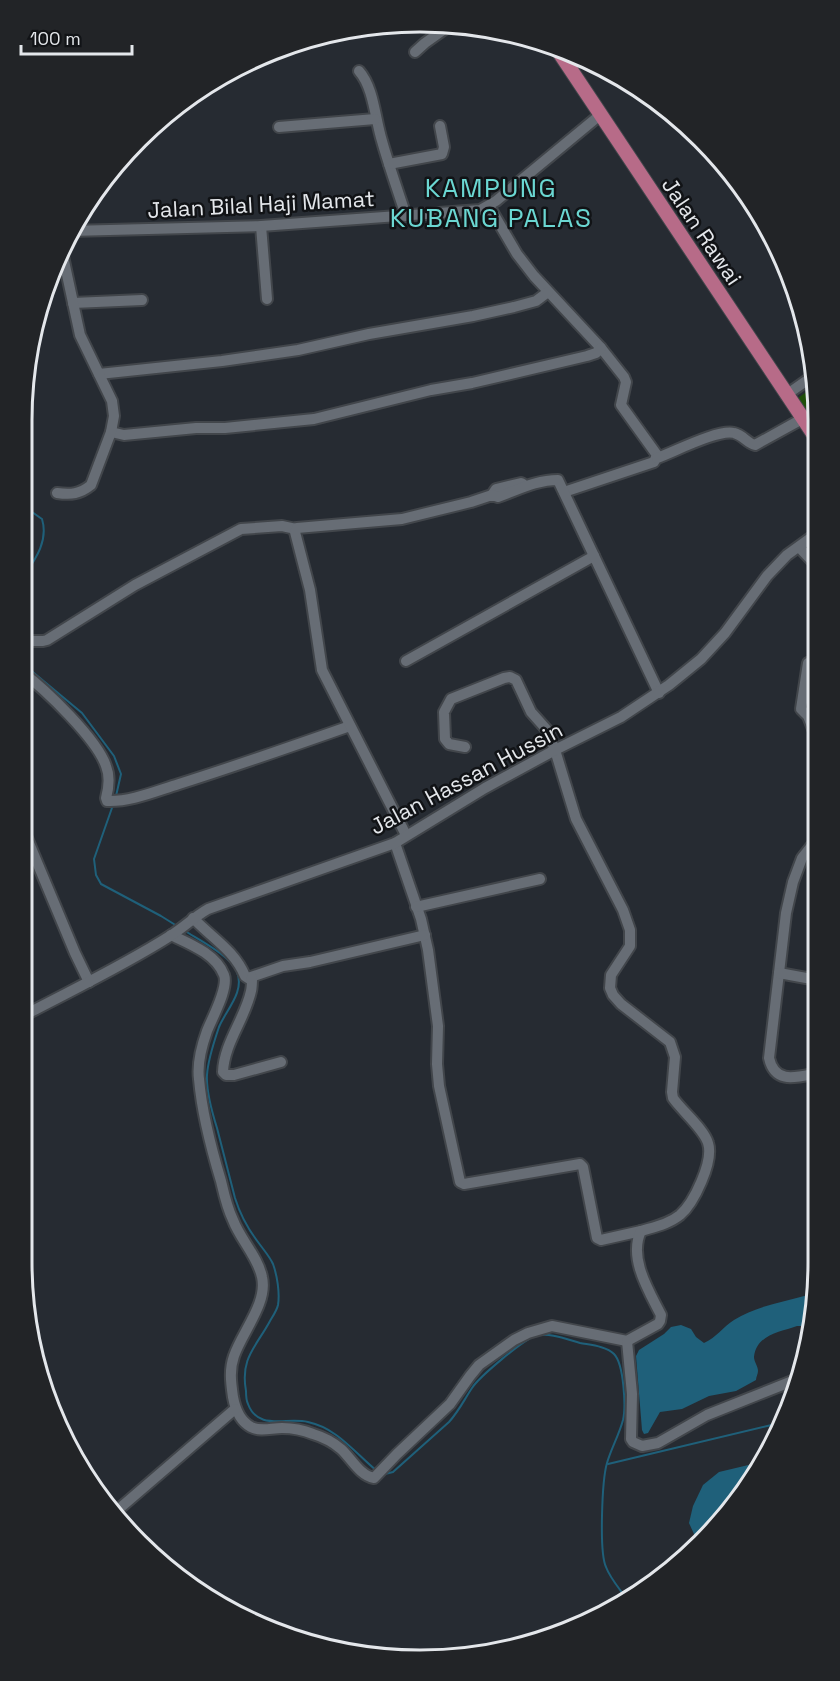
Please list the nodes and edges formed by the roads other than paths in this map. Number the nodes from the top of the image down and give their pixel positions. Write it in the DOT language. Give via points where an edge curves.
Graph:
graph roads {
  1 [pos="440,32"];
  2 [pos="415,52"];
  3 [pos="563,59"];
  4 [pos="359,71"];
  5 [pos="600,115"];
  6 [pos="375,119"];
  7 [pos="440,126"];
  8 [pos="279,127"];
  9 [pos="389,164"];
  10 [pos="489,206"];
  11 [pos="406,216"];
  12 [pos="261,226"];
  13 [pos="81,231"];
  14 [pos="65,264"];
  15 [pos="548,292"];
  16 [pos="267,299"];
  17 [pos="142,300"];
  18 [pos="73,303"];
  19 [pos="601,348"];
  20 [pos="99,374"];
  21 [pos="806,381"];
  22 [pos="786,395"];
  23 [pos="802,419"];
  24 [pos="808,427"];
  25 [pos="111,432"];
  26 [pos="655,460"];
  27 [pos="564,492"];
  28 [pos="57,493"];
  29 [pos="296,529"];
  30 [pos="808,540"];
  31 [pos="799,547"];
  32 [pos="594,556"];
  33 [pos="808,557"];
  34 [pos="32,641"];
  35 [pos="406,661"];
  36 [pos="808,663"];
  37 [pos="32,681"];
  38 [pos="659,693"];
  39 [pos="808,716"];
  40 [pos="350,726"];
  41 [pos="465,747"];
  42 [pos="555,750"];
  43 [pos="406,836"];
  44 [pos="395,843"];
  45 [pos="32,850"];
  46 [pos="808,850"];
  47 [pos="540,879"];
  48 [pos="416,907"];
  49 [pos="189,921"];
  50 [pos="173,934"];
  51 [pos="425,935"];
  52 [pos="779,973"];
  53 [pos="249,977"];
  54 [pos="808,978"];
  55 [pos="89,982"];
  56 [pos="32,1011"];
  57 [pos="281,1062"];
  58 [pos="808,1075"];
  59 [pos="641,1231"];
  60 [pos="627,1341"];
  61 [pos="789,1382"];
  62 [pos="235,1409"];
  63 [pos="120,1508"];
  1 -- 2 [label="street"];
  3 -- 5 [label="main road, Jalan Rawai"];
  4 -- 6 [label="street" via="369,88"];
  5 -- 10 [label="street, Jalan Bilal Haji Mamat"];
  5 -- 22 [label="main road, Jalan Rawai"];
  6 -- 8 [label="street"];
  6 -- 9 [label="street"];
  7 -- 9 [label="street" via="442,154"];
  9 -- 11 [label="street"];
  10 -- 11 [label="street, Jalan Bilal Haji Mamat" via="466,212"];
  10 -- 15 [label="street" via="517,254"];
  11 -- 12 [label="street, Jalan Bilal Haji Mamat"];
  12 -- 13 [label="street, Jalan Bilal Haji Mamat"];
  12 -- 16 [label="street"];
  14 -- 18 [label="street"];
  15 -- 19 [label="street"];
  15 -- 20 [label="street" via="536,301 514,307 298,350"];
  17 -- 18 [label="street"];
  18 -- 20 [label="street" via="80,335"];
  19 -- 25 [label="street" via="586,356 314,419 124,435"];
  19 -- 26 [label="street" via="625,379 621,405 656,454"];
  20 -- 25 [label="street" via="112,401"];
  21 -- 22 [label="street"];
  22 -- 23 [label="main road, Jalan Rawai"];
  23 -- 24 [label="main road, Jalan Rawai"];
  23 -- 26 [label="street" via="755,446 726,432"];
  25 -- 28 [label="street" via="91,485 71,495"];
  26 -- 27 [label="street"];
  27 -- 29 [label="street" via="558,480 525,486 521,483 496,489 492,495 471,502 402,519"];
  27 -- 32 [label="street"];
  29 -- 34 [label="street" via="282,526 241,530 135,585 47,640"];
  29 -- 40 [label="street" via="322,670"];
  30 -- 31 [label="street, Jalan Hassan Hussin"];
  31 -- 33 [label="street"];
  31 -- 38 [label="street, Jalan Hassan Hussin" via="767,576 715,645"];
  32 -- 35 [label="street"];
  32 -- 38 [label="street"];
  36 -- 39 [label="street" via="801,709"];
  37 -- 40 [label="street" via="68,715 103,757 107,801 122,801 217,772"];
  38 -- 42 [label="street, Jalan Hassan Hussin" via="613,722"];
  40 -- 43 [label="street"];
  41 -- 42 [label="street" via="446,742 444,712 448,702 510,677 516,680 529,708 547,730"];
  42 -- 43 [label="street, Jalan Hassan Hussin"];
  42 -- 59 [label="street" via="576,819 630,930 630,946 611,975 610,988 621,1004 670,1042 675,1057 673,1096 705,1136 709,1147 703,1178 687,1207 671,1221"];
  43 -- 44 [label="street, Jalan Hassan Hussin"];
  44 -- 48 [label="street"];
  44 -- 49 [label="street, Jalan Hassan Hussin" via="208,909"];
  45 -- 55 [label="street"];
  46 -- 52 [label="street" via="793,882"];
  47 -- 48 [label="street"];
  48 -- 51 [label="street"];
  49 -- 50 [label="street, Jalan Hassan Hussin"];
  49 -- 53 [label="street" via="233,954"];
  50 -- 55 [label="street, Jalan Hassan Hussin"];
  50 -- 62 [label="street" via="208,955 226,977 206,1033 199,1079 210,1144 225,1197 233,1221 259,1267 263,1287 233,1358"];
  51 -- 53 [label="street"];
  51 -- 59 [label="street" via="438,1026 439,1086 459,1181 464,1184 580,1164 597,1238"];
  52 -- 54 [label="street"];
  52 -- 58 [label="street" via="769,1058 772,1069 787,1078"];
  53 -- 57 [label="street" via="252,990 223,1072 234,1075"];
  55 -- 56 [label="street, Jalan Hassan Hussin"];
  59 -- 60 [label="street" via="636,1244 639,1262 661,1318 658,1324"];
  60 -- 61 [label="street" via="631,1439 639,1445 658,1443 707,1415"];
  60 -- 62 [label="street" via="552,1326 514,1340 479,1365 450,1404 375,1478 370,1478 326,1439 294,1429 257,1429 246,1424"];
  62 -- 63 [label="street"];
}
